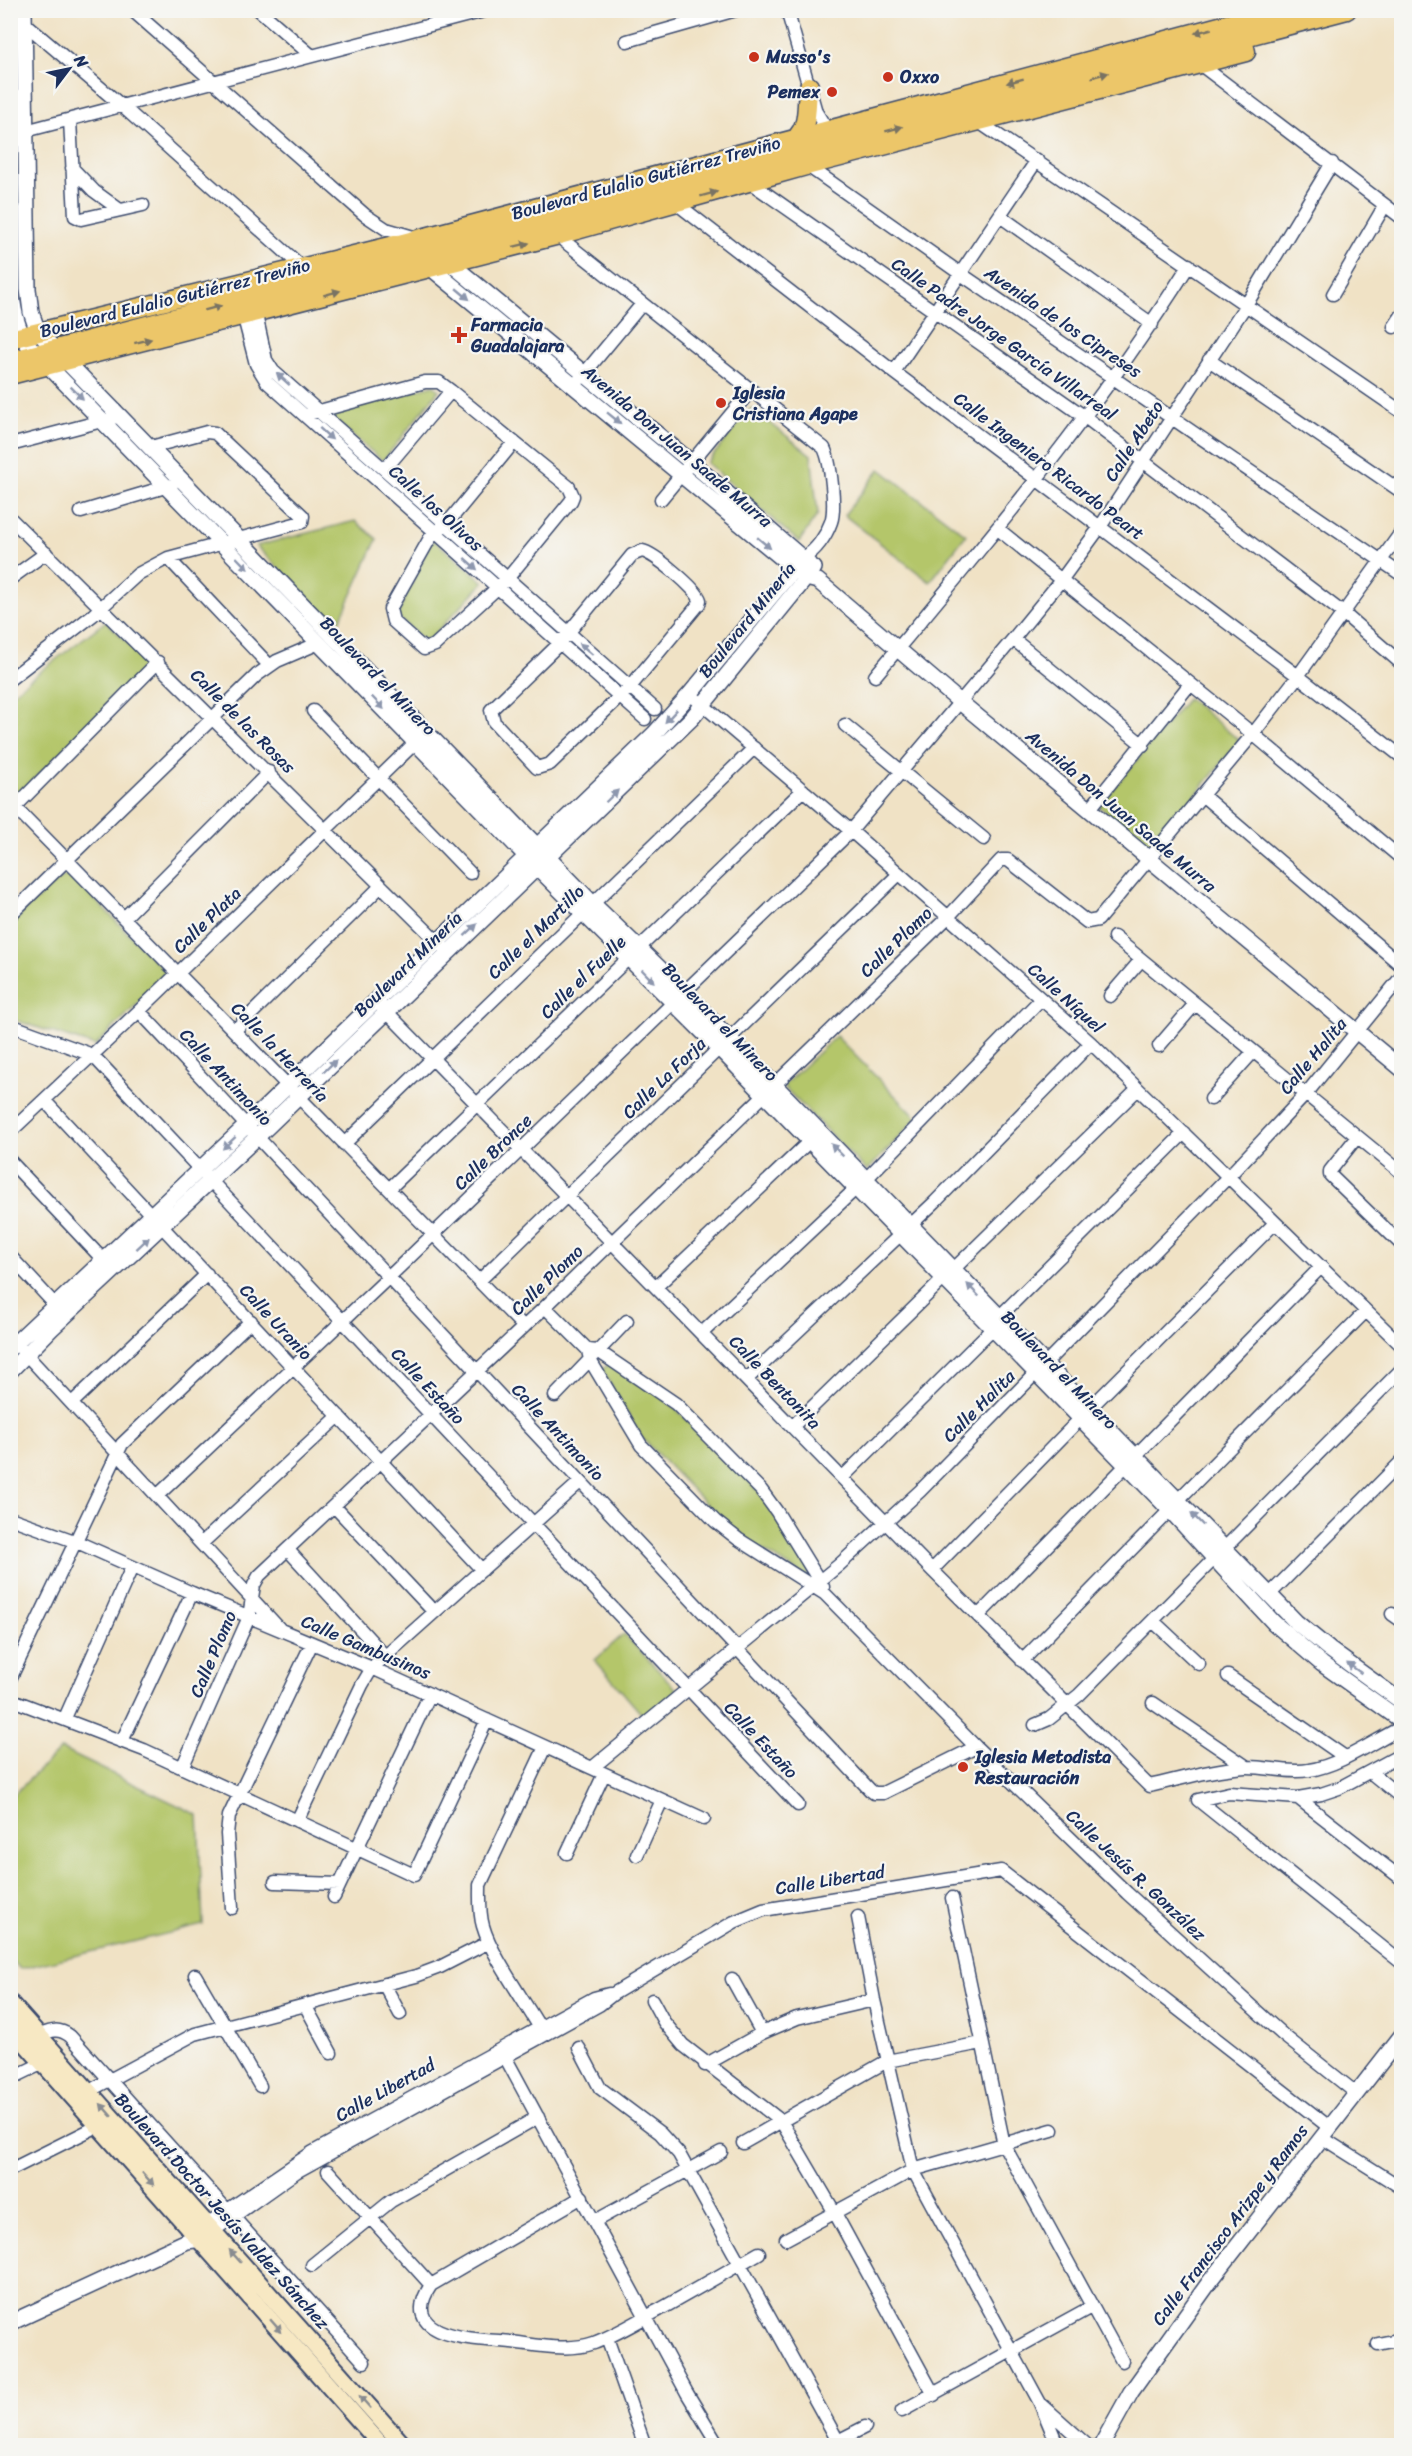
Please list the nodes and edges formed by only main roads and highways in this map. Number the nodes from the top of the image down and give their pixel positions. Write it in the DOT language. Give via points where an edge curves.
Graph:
graph roads {
  1 [pos="1280,10"];
  2 [pos="1347,10"];
  3 [pos="1243,39"];
  4 [pos="809,86"];
  5 [pos="827,129"];
  6 [pos="866,136"];
  7 [pos="800,153"];
  8 [pos="556,228"];
  9 [pos="409,242"];
  10 [pos="433,259"];
  11 [pos="248,307"];
  12 [pos="23,336"];
  13 [pos="51,357"];
  14 [pos="10,361"];
  15 [pos="10,375"];
  16 [pos="10,2003"];
  17 [pos="16,2021"];
  18 [pos="201,2233"];
  19 [pos="391,2442"];
  1 -- 5 [label="main road, Boulevard Eulalio Gutiérrez Treviño, one-way"];
  2 -- 3 [label="main road, Boulevard Eulalio Gutiérrez Treviño"];
  6 -- 3 [label="main road, Boulevard Eulalio Gutiérrez Treviño, one-way"];
  3 -- 7 [label="main road, Boulevard Eulalio Gutiérrez Treviño" via="1246,52 980,122"];
  4 -- 7 [label="main road"];
  5 -- 6 [label="main road" via="839,136"];
  5 -- 7 [label="main road, Boulevard Eulalio Gutiérrez Treviño"];
  6 -- 7 [label="main road, Boulevard Eulalio Gutiérrez Treviño"];
  7 -- 8 [label="main road, Boulevard Eulalio Gutiérrez Treviño"];
  8 -- 7 [label="main road, Boulevard Eulalio Gutiérrez Treviño, one-way" via="751,183"];
  7 -- 9 [label="main road, Boulevard Eulalio Gutiérrez Treviño"];
  8 -- 10 [label="main road, Boulevard Eulalio Gutiérrez Treviño"];
  10 -- 8 [label="main road, Boulevard Eulalio Gutiérrez Treviño, one-way" via="450,262"];
  9 -- 10 [label="main road, Boulevard Eulalio Gutiérrez Treviño"];
  9 -- 11 [label="main road, Boulevard Eulalio Gutiérrez Treviño"];
  9 -- 12 [label="main road, Boulevard Eulalio Gutiérrez Treviño"];
  11 -- 10 [label="main road, Boulevard Eulalio Gutiérrez Treviño, one-way"];
  13 -- 11 [label="main road, Boulevard Eulalio Gutiérrez Treviño, one-way"];
  13 -- 14 [label="main road, Boulevard Eulalio Gutiérrez Treviño"];
  13 -- 15 [label="main road, Boulevard Eulalio Gutiérrez Treviño"];
  16 -- 17 [label="main road, Boulevard Doctor Jesús Valdez Sánchez"];
  17 -- 18 [label="main road, Boulevard Doctor Jesús Valdez Sánchez, one-way" via="43,2063"];
  18 -- 17 [label="main road, Boulevard Doctor Jesús Valdez Sánchez, one-way" via="89,2091 40,2035"];
  18 -- 19 [label="main road, Boulevard Doctor Jesús Valdez Sánchez"];
}
